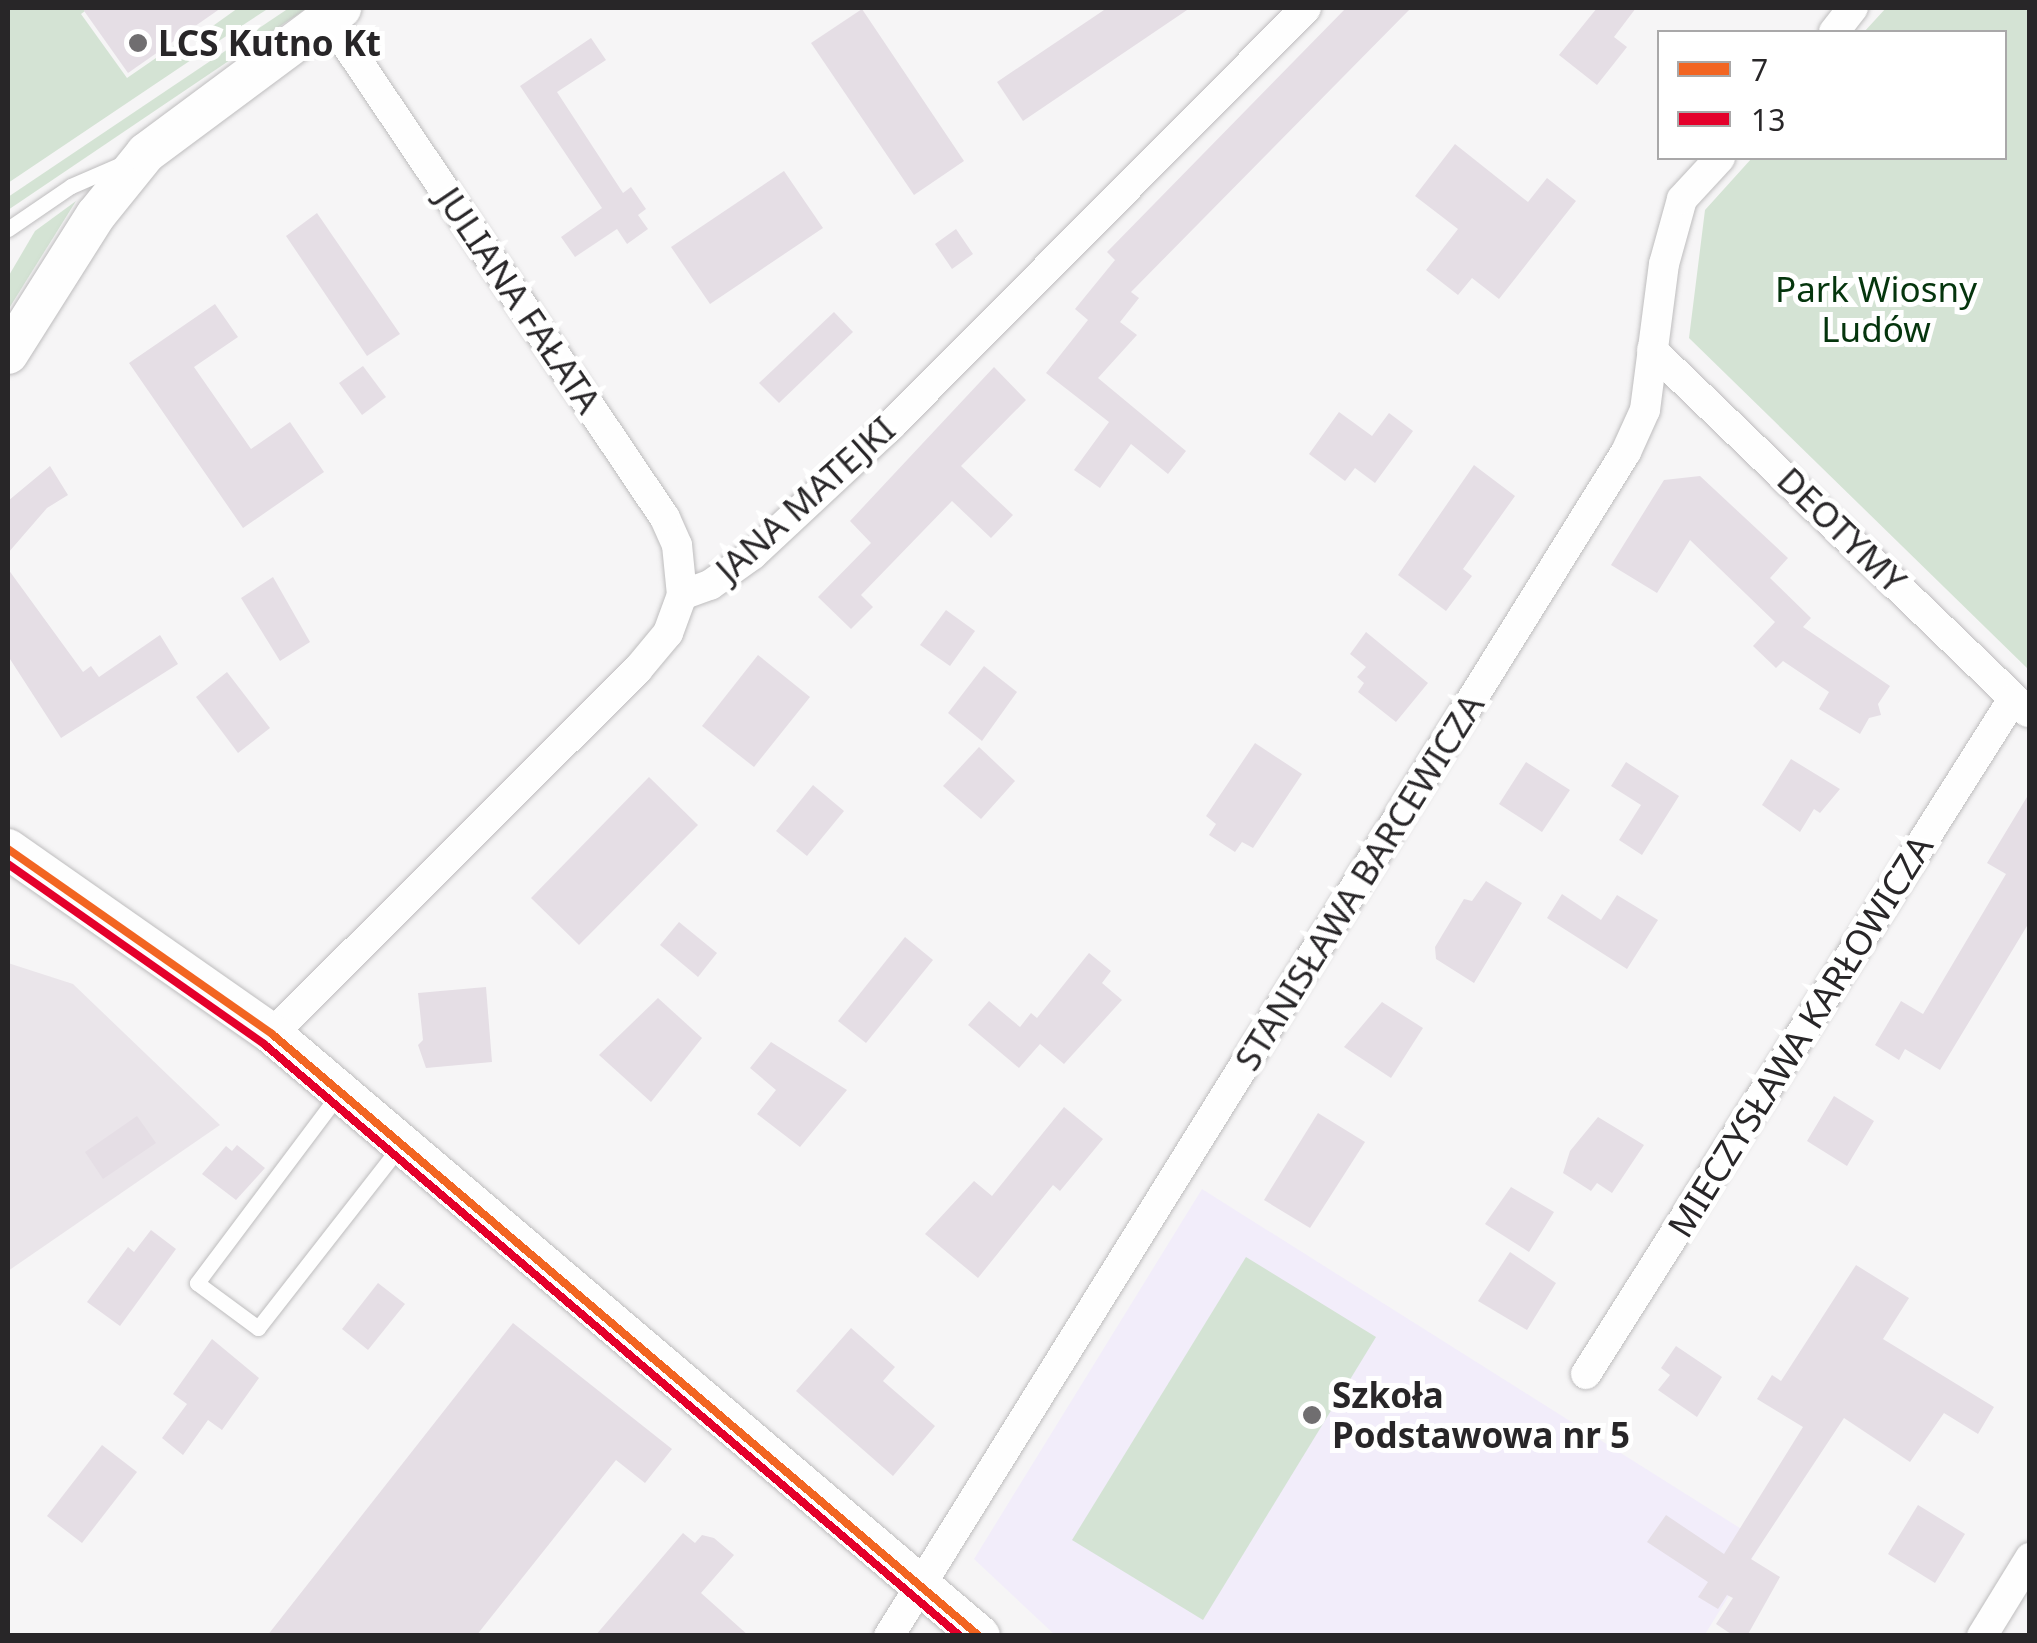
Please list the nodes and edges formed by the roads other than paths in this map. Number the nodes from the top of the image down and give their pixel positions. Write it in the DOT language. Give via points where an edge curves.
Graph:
graph roads {
  1 [pos="1853,8"];
  2 [pos="1295,11"];
  3 [pos="334,12"];
  4 [pos="1836,30"];
  5 [pos="146,153"];
  6 [pos="1718,160"];
  7 [pos="8,230"];
  8 [pos="1652,350"];
  9 [pos="8,354"];
  10 [pos="682,595"];
  11 [pos="2021,706"];
  12 [pos="8,849"];
  13 [pos="272,1034"];
  14 [pos="340,1092"];
  15 [pos="402,1143"];
  16 [pos="1586,1374"];
  17 [pos="2030,1558"];
  18 [pos="923,1582"];
  19 [pos="889,1636"];
  20 [pos="980,1636"];
  21 [pos="1982,1636"];
  1 -- 4 [label="street"];
  2 -- 10 [label="street, JANA MATEJKI" via="752,556"];
  3 -- 5 [label="street"];
  3 -- 10 [label="street, JULIANA FAŁATA" via="664,518 677,545"];
  5 -- 7 [label="lane" via="71,186"];
  5 -- 9 [label="street" via="96,215"];
  6 -- 8 [label="street, STANISŁAWA BARCEWICZA" via="1682,200"];
  8 -- 11 [label="street, DEOTYMY"];
  8 -- 18 [label="street, STANISŁAWA BARCEWICZA" via="1645,410 1626,452"];
  10 -- 13 [label="street, JANA MATEJKI" via="668,633 638,669"];
  11 -- 16 [label="street, MIECZYSŁAWA KARŁOWICZA"];
  12 -- 13 [label="street"];
  13 -- 14 [label="street"];
  14 -- 15 [label="street"];
  14 -- 15 [label="lane" via="197,1283 258,1328"];
  15 -- 18 [label="street"];
  17 -- 21 [label="street"];
  18 -- 19 [label="street, STANISŁAWA BARCEWICZA"];
  18 -- 20 [label="street"];
}
